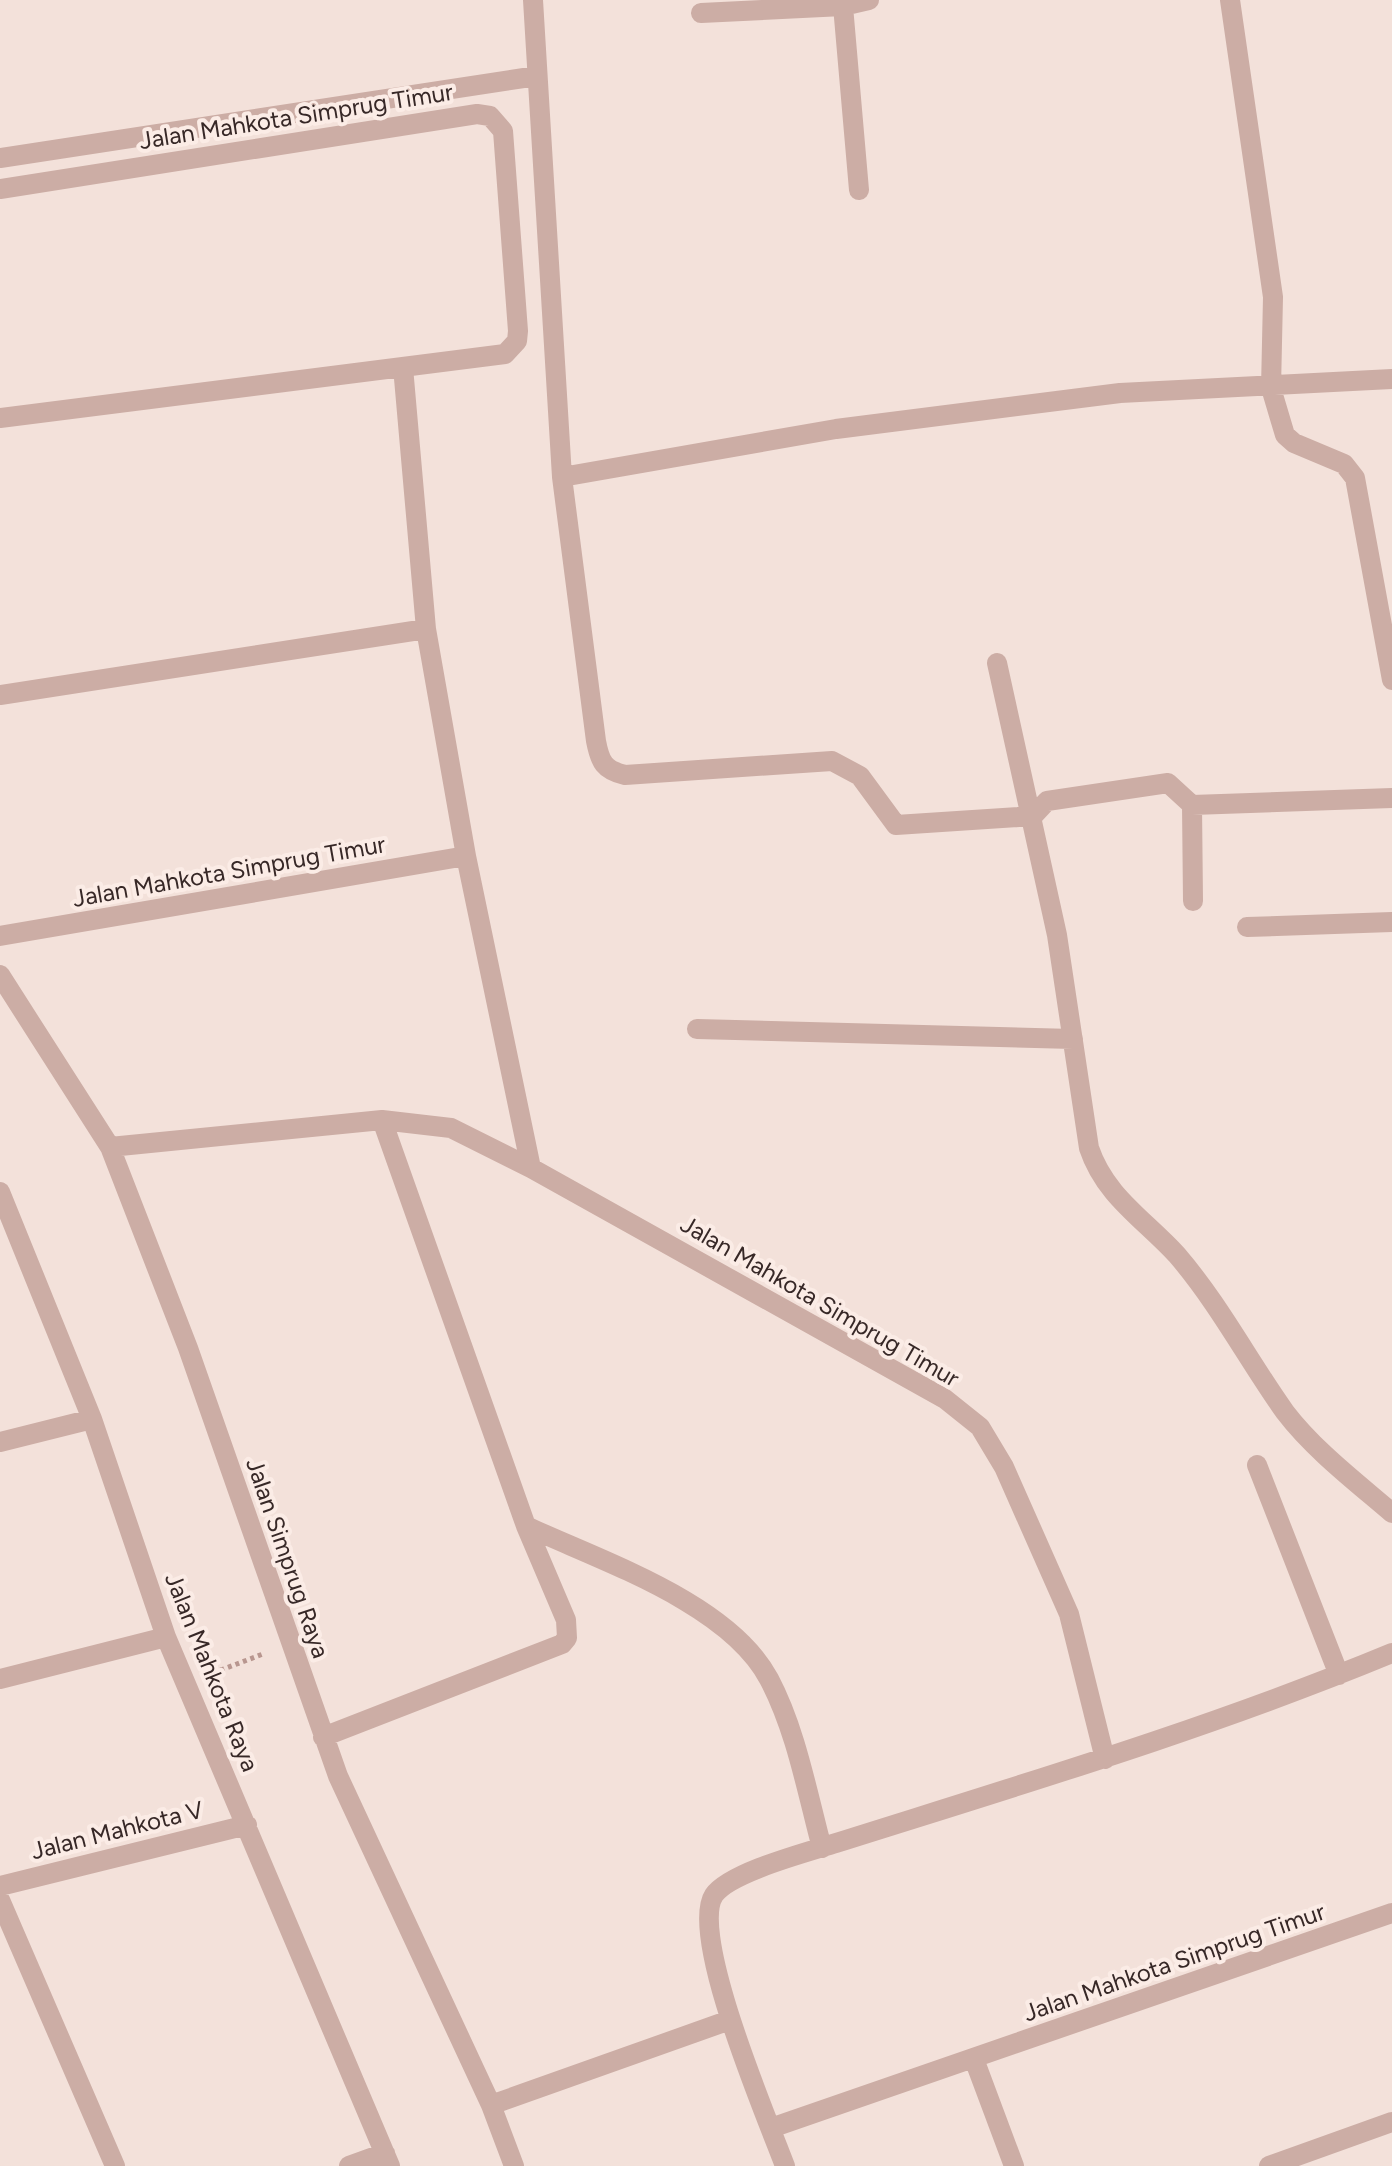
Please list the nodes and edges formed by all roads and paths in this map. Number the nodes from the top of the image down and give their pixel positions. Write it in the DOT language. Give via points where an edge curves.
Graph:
graph roads {
  1 [pos="533,0"];
  2 [pos="869,0"];
  3 [pos="1230,0"];
  4 [pos="843,6"];
  5 [pos="701,13"];
  6 [pos="537,76"];
  7 [pos="0,158"];
  8 [pos="0,189"];
  9 [pos="859,190"];
  10 [pos="403,367"];
  11 [pos="1392,379"];
  12 [pos="1271,388"];
  13 [pos="0,418"];
  14 [pos="562,477"];
  15 [pos="426,629"];
  16 [pos="997,663"];
  17 [pos="1392,680"];
  18 [pos="0,695"];
  19 [pos="1392,798"];
  20 [pos="1192,805"];
  21 [pos="1033,816"];
  22 [pos="466,856"];
  23 [pos="1193,901"];
  24 [pos="1392,922"];
  25 [pos="1247,927"];
  26 [pos="0,936"];
  27 [pos="0,975"];
  28 [pos="697,1029"];
  29 [pos="1073,1039"];
  30 [pos="382,1120"];
  31 [pos="110,1147"];
  32 [pos="531,1168"];
  33 [pos="2,1202"];
  34 [pos="92,1419"];
  35 [pos="0,1442"];
  36 [pos="1257,1465"];
  37 [pos="1392,1513"];
  38 [pos="526,1526"];
  39 [pos="166,1637"];
  40 [pos="291,1643"];
  41 [pos="1392,1653"];
  42 [pos="1339,1675"];
  43 [pos="0,1679"];
  44 [pos="186,1683"];
  45 [pos="323,1737"];
  46 [pos="1105,1759"];
  47 [pos="247,1825"];
  48 [pos="822,1848"];
  49 [pos="0,1886"];
  50 [pos="0,1900"];
  51 [pos="1392,1913"];
  52 [pos="730,2020"];
  53 [pos="974,2059"];
  54 [pos="491,2105"];
  55 [pos="1392,2122"];
  56 [pos="771,2128"];
  57 [pos="388,2160"];
  58 [pos="115,2166"];
  59 [pos="349,2166"];
  60 [pos="514,2166"];
  61 [pos="785,2166"];
  62 [pos="1014,2166"];
  63 [pos="1269,2166"];
  1 -- 6 [label="street"];
  2 -- 4 [label="street"];
  3 -- 12 [label="street" via="1273,297"];
  4 -- 5 [label="street"];
  4 -- 9 [label="street"];
  6 -- 7 [label="street"];
  6 -- 14 [label="street"];
  8 -- 10 [label="street, Jalan Mahkota Simprug Timur" via="490,116 503,131 517,341 505,354"];
  10 -- 13 [label="street, Jalan Mahkota Simprug Timur"];
  10 -- 15 [label="street"];
  11 -- 12 [label="street"];
  12 -- 14 [label="street" via="1120,393 836,429"];
  12 -- 17 [label="street" via="1285,435 1344,464 1355,478"];
  14 -- 21 [label="street" via="596,741 600,761 609,772 832,761 860,776 896,825"];
  15 -- 18 [label="street"];
  15 -- 22 [label="street"];
  16 -- 21 [label="street"];
  19 -- 20 [label="street"];
  20 -- 21 [label="street" via="1168,783 1047,801"];
  20 -- 23 [label="street"];
  21 -- 29 [label="street"];
  22 -- 26 [label="street, Jalan Mahkota Simprug Timur"];
  22 -- 32 [label="street"];
  24 -- 25 [label="street"];
  27 -- 31 [label="street, Jalan Simprug Raya"];
  28 -- 29 [label="street"];
  29 -- 37 [label="street" via="1089,1148 1109,1190 1176,1255 1231,1325 1286,1413"];
  30 -- 31 [label="street, Jalan Mahkota Simprug Timur"];
  30 -- 32 [label="street, Jalan Mahkota Simprug Timur" via="451,1128"];
  30 -- 38 [label="street"];
  31 -- 40 [label="street, Jalan Simprug Raya" via="188,1348"];
  32 -- 46 [label="street, Jalan Mahkota Simprug Timur" via="945,1399 980,1427 1004,1467 1069,1614"];
  33 -- 34 [label="street, Jalan Mahkota Raya"];
  34 -- 35 [label="street"];
  34 -- 39 [label="street, Jalan Mahkota Raya"];
  36 -- 42 [label="street"];
  38 -- 45 [label="street" via="566,1620 562,1644"];
  38 -- 48 [label="street" via="697,1606 737,1638 768,1676 783,1708"];
  39 -- 43 [label="street"];
  39 -- 44 [label="street, Jalan Mahkota Raya"];
  40 -- 44 [label="path"];
  40 -- 45 [label="street, Jalan Simprug Raya"];
  41 -- 42 [label="street"];
  42 -- 46 [label="street"];
  44 -- 47 [label="street, Jalan Mahkota Raya"];
  45 -- 54 [label="street, Jalan Simprug Raya"];
  46 -- 48 [label="street"];
  47 -- 49 [label="street, Jalan Mahkota V"];
  47 -- 57 [label="street, Jalan Mahkota Raya"];
  48 -- 52 [label="street" via="729,1881 713,1896 710,1940"];
  50 -- 58 [label="street"];
  51 -- 53 [label="street, Jalan Mahkota Simprug Timur"];
  52 -- 54 [label="street"];
  52 -- 56 [label="street"];
  53 -- 56 [label="street, Jalan Mahkota Simprug Timur"];
  53 -- 62 [label="street"];
  54 -- 60 [label="street, Jalan Simprug Raya"];
  55 -- 63 [label="street"];
  56 -- 61 [label="street"];
  57 -- 59 [label="street"];
}
